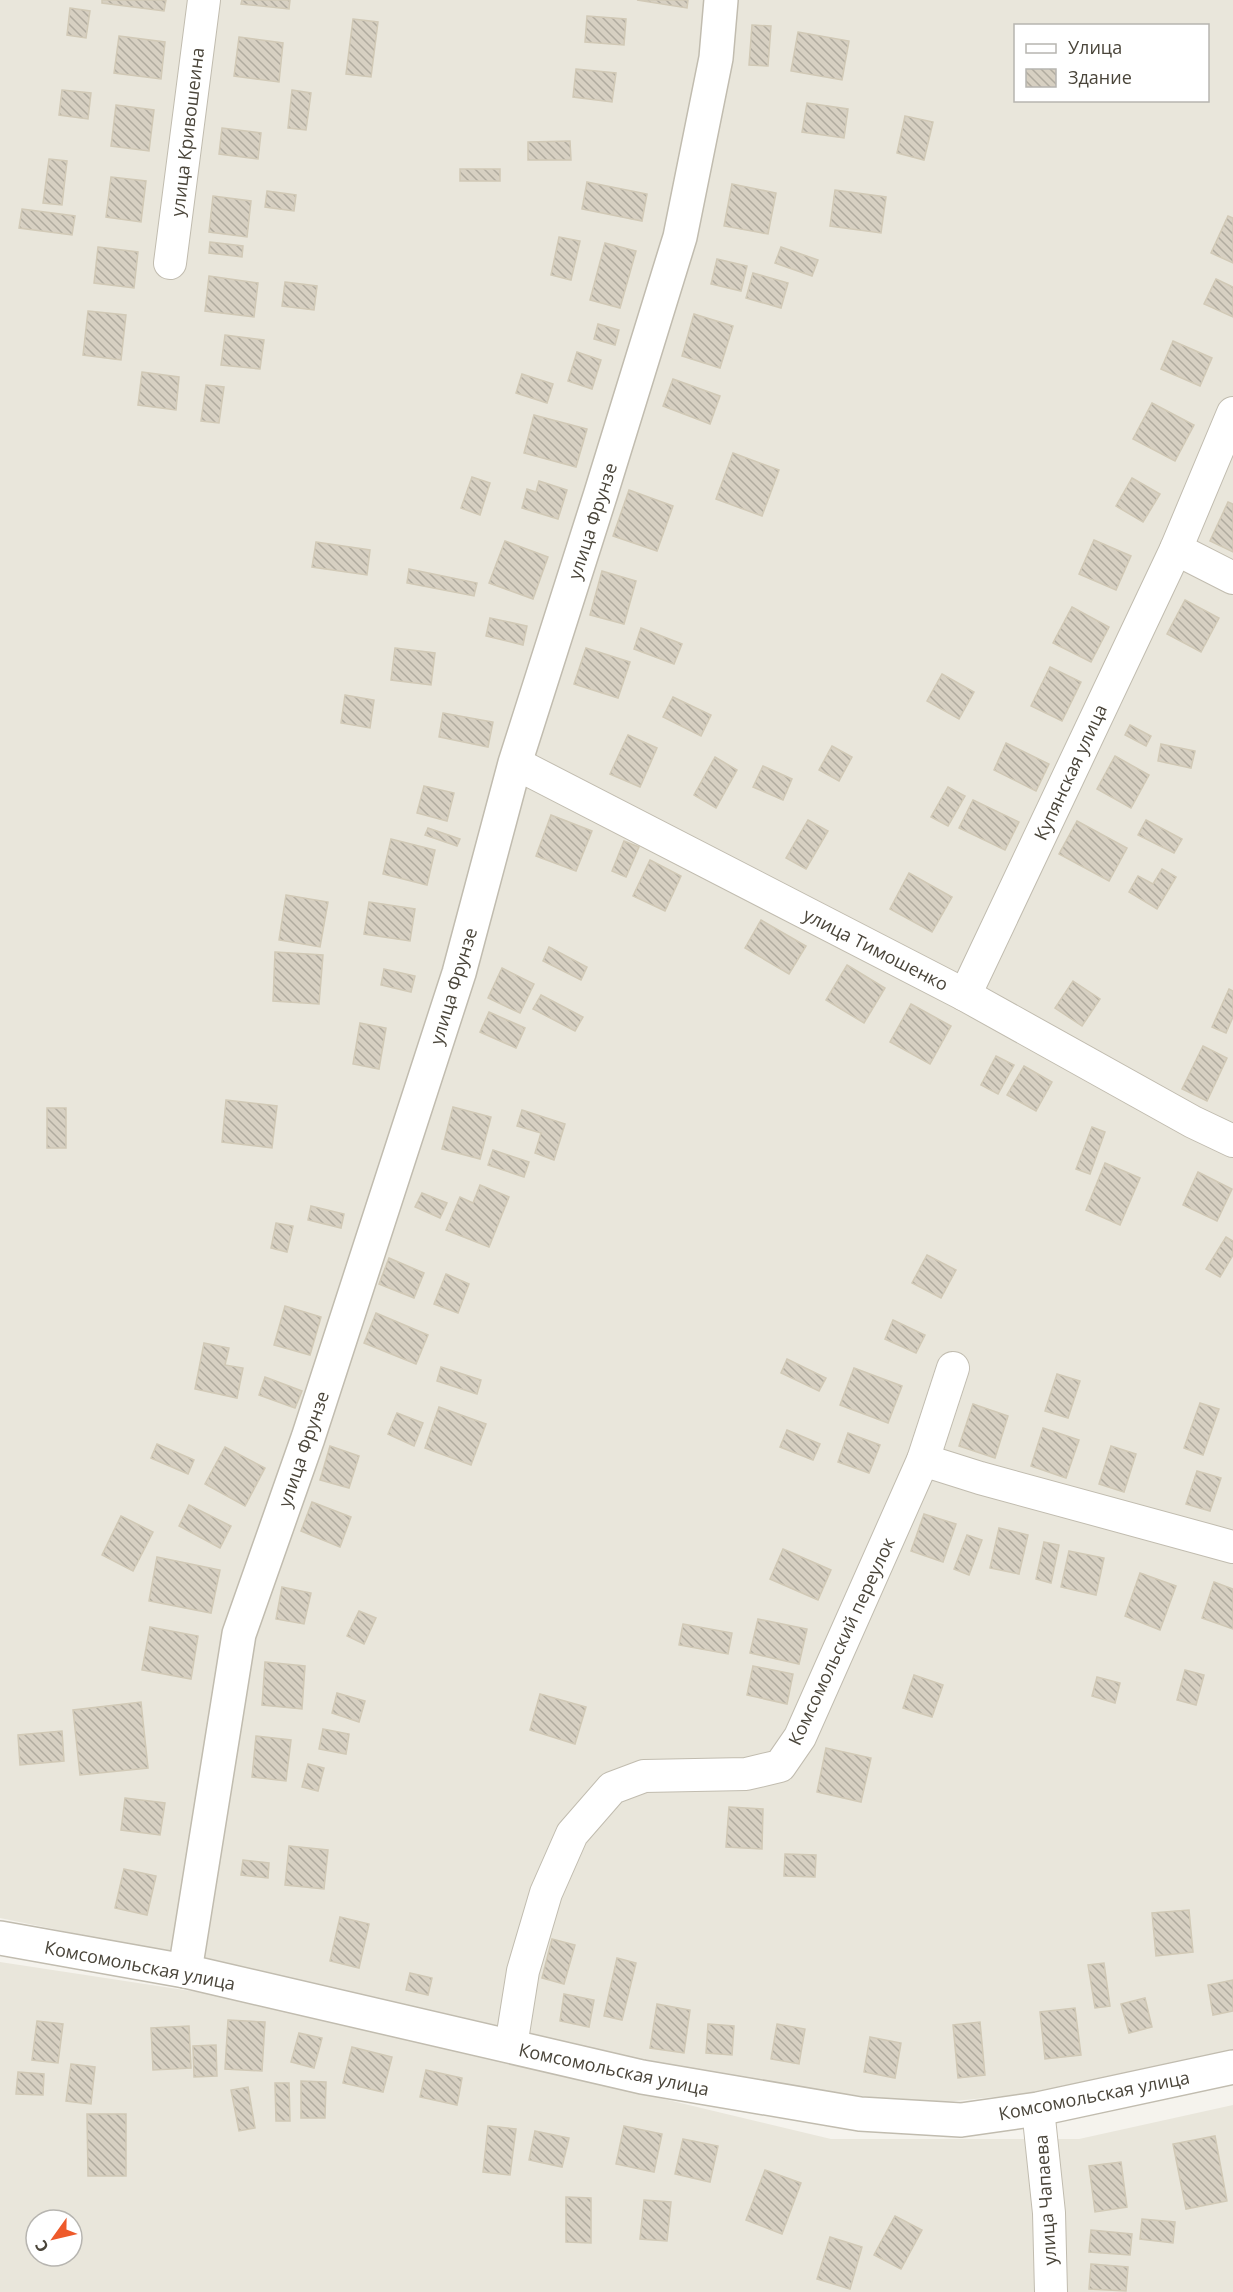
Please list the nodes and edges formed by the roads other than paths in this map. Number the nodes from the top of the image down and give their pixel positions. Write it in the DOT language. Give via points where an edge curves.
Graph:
graph roads {
  1 [pos="204,0"];
  2 [pos="721,0"];
  3 [pos="170,263"];
  4 [pos="1233,413"];
  5 [pos="1176,549"];
  6 [pos="1233,578"];
  7 [pos="515,763"];
  8 [pos="965,995"];
  9 [pos="1233,1141"];
  10 [pos="953,1368"];
  11 [pos="923,1460"];
  12 [pos="1233,1547"];
  13 [pos="0,1938"];
  14 [pos="185,1971"];
  15 [pos="511,2046"];
  16 [pos="1233,2067"];
  17 [pos="1038,2109"];
  18 [pos="1051,2292"];
  1 -- 3 [label="street, улица Кривошеина"];
  2 -- 7 [label="street, улица Фрунзе" via="716,58 680,237"];
  4 -- 5 [label="street, Купянская улица"];
  5 -- 6 [label="street"];
  5 -- 8 [label="street, Купянская улица"];
  7 -- 8 [label="street, улица Тимошенко"];
  7 -- 14 [label="street, улица Фрунзе" via="459,973 308,1437 239,1634"];
  8 -- 9 [label="street, улица Тимошенко"];
  10 -- 11 [label="street, Комсомольский переулок"];
  11 -- 12 [label="street"];
  11 -- 15 [label="street, Комсомольский переулок" via="800,1737 780,1766 746,1774 644,1776 612,1788 572,1834 546,1893 526,1960"];
  13 -- 14 [label="street, Комсомольская улица"];
  14 -- 15 [label="street, Комсомольская улица"];
  15 -- 17 [label="street, Комсомольская улица" via="642,2077 860,2114 961,2120"];
  16 -- 17 [label="street, Комсомольская улица"];
  17 -- 18 [label="street, улица Чапаева"];
}
